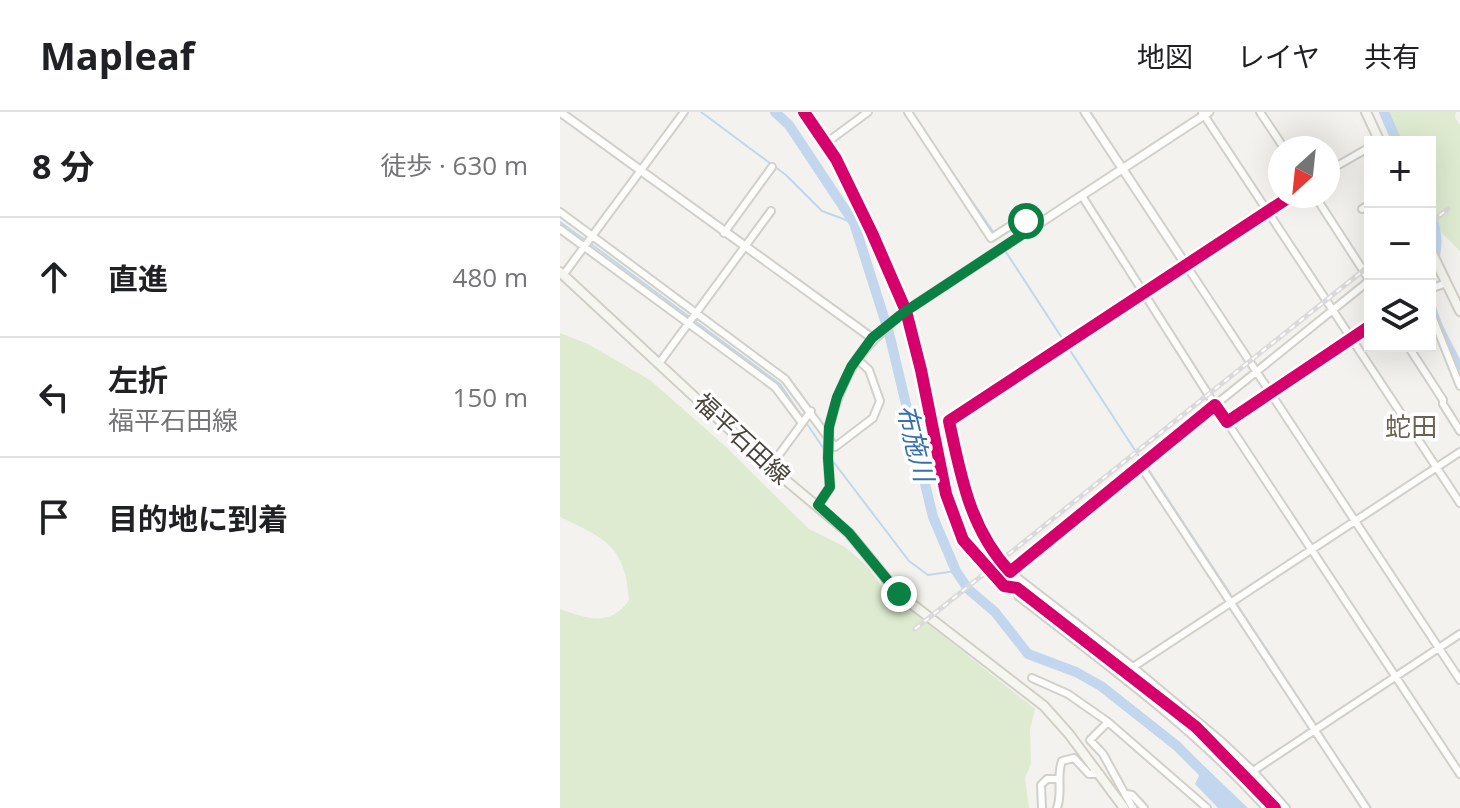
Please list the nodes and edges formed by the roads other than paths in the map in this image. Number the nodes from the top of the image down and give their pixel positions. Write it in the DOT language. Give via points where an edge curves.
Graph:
graph roads {
  1 [pos="560,112"];
  2 [pos="684,112"];
  3 [pos="804,112"];
  4 [pos="868,112"];
  5 [pos="908,112"];
  6 [pos="1085,112"];
  7 [pos="1260,112"];
  8 [pos="1366,112"];
  9 [pos="1205,113"];
  10 [pos="1276,136"];
  11 [pos="1377,136"];
  12 [pos="826,143"];
  13 [pos="1364,150"];
  14 [pos="1340,164"];
  15 [pos="772,167"];
  16 [pos="1123,170"];
  17 [pos="641,171"];
  18 [pos="1082,196"];
  19 [pos="1273,208"];
  20 [pos="1323,208"];
  21 [pos="771,211"];
  22 [pos="560,212"];
  23 [pos="1267,212"];
  24 [pos="1032,228"];
  25 [pos="560,229"];
  26 [pos="724,233"];
  27 [pos="592,236"];
  28 [pos="584,247"];
  29 [pos="744,248"];
  30 [pos="1436,262"];
  31 [pos="1186,265"];
  32 [pos="1364,271"];
  33 [pos="562,273"];
  34 [pos="1445,280"];
  35 [pos="1364,285"];
  36 [pos="1436,285"];
  37 [pos="1143,293"];
  38 [pos="1333,311"];
  39 [pos="1460,311"];
  40 [pos="697,312"];
  41 [pos="904,312"];
  42 [pos="688,324"];
  43 [pos="1436,326"];
  44 [pos="1364,330"];
  45 [pos="872,338"];
  46 [pos="1352,339"];
  47 [pos="1412,352"];
  48 [pos="857,359"];
  49 [pos="660,362"];
  50 [pos="1256,371"];
  51 [pos="1460,386"];
  52 [pos="1270,392"];
  53 [pos="1215,405"];
  54 [pos="811,411"];
  55 [pos="1227,422"];
  56 [pos="802,423"];
  57 [pos="1460,431"];
  58 [pos="1460,452"];
  59 [pos="1140,465"];
  60 [pos="770,467"];
  61 [pos="1437,468"];
  62 [pos="1460,503"];
  63 [pos="818,505"];
  64 [pos="1354,521"];
  65 [pos="1312,549"];
  66 [pos="1010,572"];
  67 [pos="1018,596"];
  68 [pos="1231,603"];
  69 [pos="1460,634"];
  70 [pos="1439,648"];
  71 [pos="1133,667"];
  72 [pos="1395,676"];
  73 [pos="1032,678"];
  74 [pos="1460,680"];
  75 [pos="1108,722"];
  76 [pos="1315,729"];
  77 [pos="1253,771"];
  78 [pos="1100,774"];
  79 [pos="1460,774"];
  80 [pos="1059,779"];
  81 [pos="1126,796"];
  82 [pos="1042,808"];
  83 [pos="1057,808"];
  84 [pos="1124,808"];
  85 [pos="1133,808"];
  86 [pos="1144,808"];
  87 [pos="1207,808"];
  88 [pos="1266,808"];
  89 [pos="1275,808"];
  90 [pos="1286,808"];
  91 [pos="1366,808"];
  1 -- 17 [label="street"];
  2 -- 17 [label="street"];
  3 -- 12 [label="street"];
  4 -- 12 [label="street"];
  5 -- 24 [label="street" via="991,238 1018,221"];
  6 -- 16 [label="street"];
  7 -- 10 [label="street"];
  8 -- 11 [label="main road"];
  9 -- 16 [label="street"];
  9 -- 23 [label="street"];
  12 -- 41 [label="street" via="872,233"];
  13 -- 14 [label="street"];
  15 -- 26 [label="street"];
  16 -- 18 [label="street"];
  16 -- 31 [label="street"];
  17 -- 26 [label="street"];
  17 -- 27 [label="street"];
  18 -- 24 [label="street"];
  18 -- 37 [label="street"];
  19 -- 23 [label="street"];
  20 -- 32 [label="street"];
  21 -- 29 [label="street"];
  22 -- 27 [label="street"];
  23 -- 31 [label="street"];
  23 -- 38 [label="street"];
  24 -- 41 [label="street"];
  25 -- 28 [label="street"];
  26 -- 29 [label="street"];
  27 -- 28 [label="street"];
  27 -- 40 [label="street"];
  28 -- 33 [label="street"];
  28 -- 42 [label="street"];
  29 -- 40 [label="street"];
  29 -- 45 [label="street"];
  30 -- 34 [label="main road"];
  31 -- 37 [label="street"];
  31 -- 50 [label="street"];
  33 -- 49 [label="main road, 福平石田線"];
  34 -- 36 [label="street"];
  34 -- 39 [label="main road"];
  35 -- 38 [label="street"];
  37 -- 53 [label="street"];
  37 -- 66 [label="street" via="949,421 975,521"];
  38 -- 46 [label="street"];
  38 -- 50 [label="street"];
  40 -- 42 [label="street"];
  40 -- 54 [label="street" via="785,379"];
  41 -- 45 [label="street"];
  41 -- 89 [label="street" via="946,494 963,540 1004,586 1017,588 1196,727"];
  42 -- 49 [label="street"];
  42 -- 56 [label="street" via="775,387"];
  43 -- 51 [label="street"];
  44 -- 46 [label="street"];
  45 -- 48 [label="street"];
  46 -- 52 [label="street"];
  46 -- 61 [label="street"];
  47 -- 57 [label="street"];
  48 -- 54 [label="street" via="869,370 880,401 873,418 835,447"];
  48 -- 63 [label="street, bridge" via="837,397 829,427 830,487"];
  49 -- 60 [label="main road, 福平石田線"];
  50 -- 52 [label="street"];
  50 -- 53 [label="street"];
  52 -- 55 [label="street"];
  52 -- 64 [label="street"];
  53 -- 55 [label="street"];
  53 -- 59 [label="street"];
  54 -- 56 [label="street"];
  55 -- 65 [label="street"];
  56 -- 60 [label="street"];
  58 -- 61 [label="street"];
  59 -- 66 [label="street"];
  59 -- 68 [label="street"];
  60 -- 63 [label="main road, 福平石田線"];
  61 -- 62 [label="street"];
  61 -- 64 [label="street"];
  63 -- 78 [label="main road, 福平石田線" via="849,533 899,594 1044,706"];
  64 -- 65 [label="street"];
  64 -- 70 [label="street"];
  65 -- 68 [label="street"];
  65 -- 72 [label="street"];
  66 -- 71 [label="street"];
  67 -- 88 [label="street" via="1189,731"];
  68 -- 71 [label="street"];
  68 -- 76 [label="street"];
  69 -- 70 [label="street"];
  70 -- 72 [label="street"];
  70 -- 74 [label="street"];
  71 -- 77 [label="street"];
  72 -- 76 [label="street"];
  72 -- 79 [label="street"];
  73 -- 75 [label="street" via="1068,694"];
  75 -- 81 [label="street" via="1090,740"];
  75 -- 87 [label="street"];
  76 -- 77 [label="street"];
  76 -- 91 [label="street"];
  77 -- 90 [label="street"];
  78 -- 80 [label="street" via="1092,776 1068,758 1062,761"];
  78 -- 84 [label="main road, 福平石田線"];
  80 -- 82 [label="street" via="1041,785"];
  80 -- 83 [label="street"];
  81 -- 85 [label="street"];
  81 -- 86 [label="street" via="1132,795"];
}
